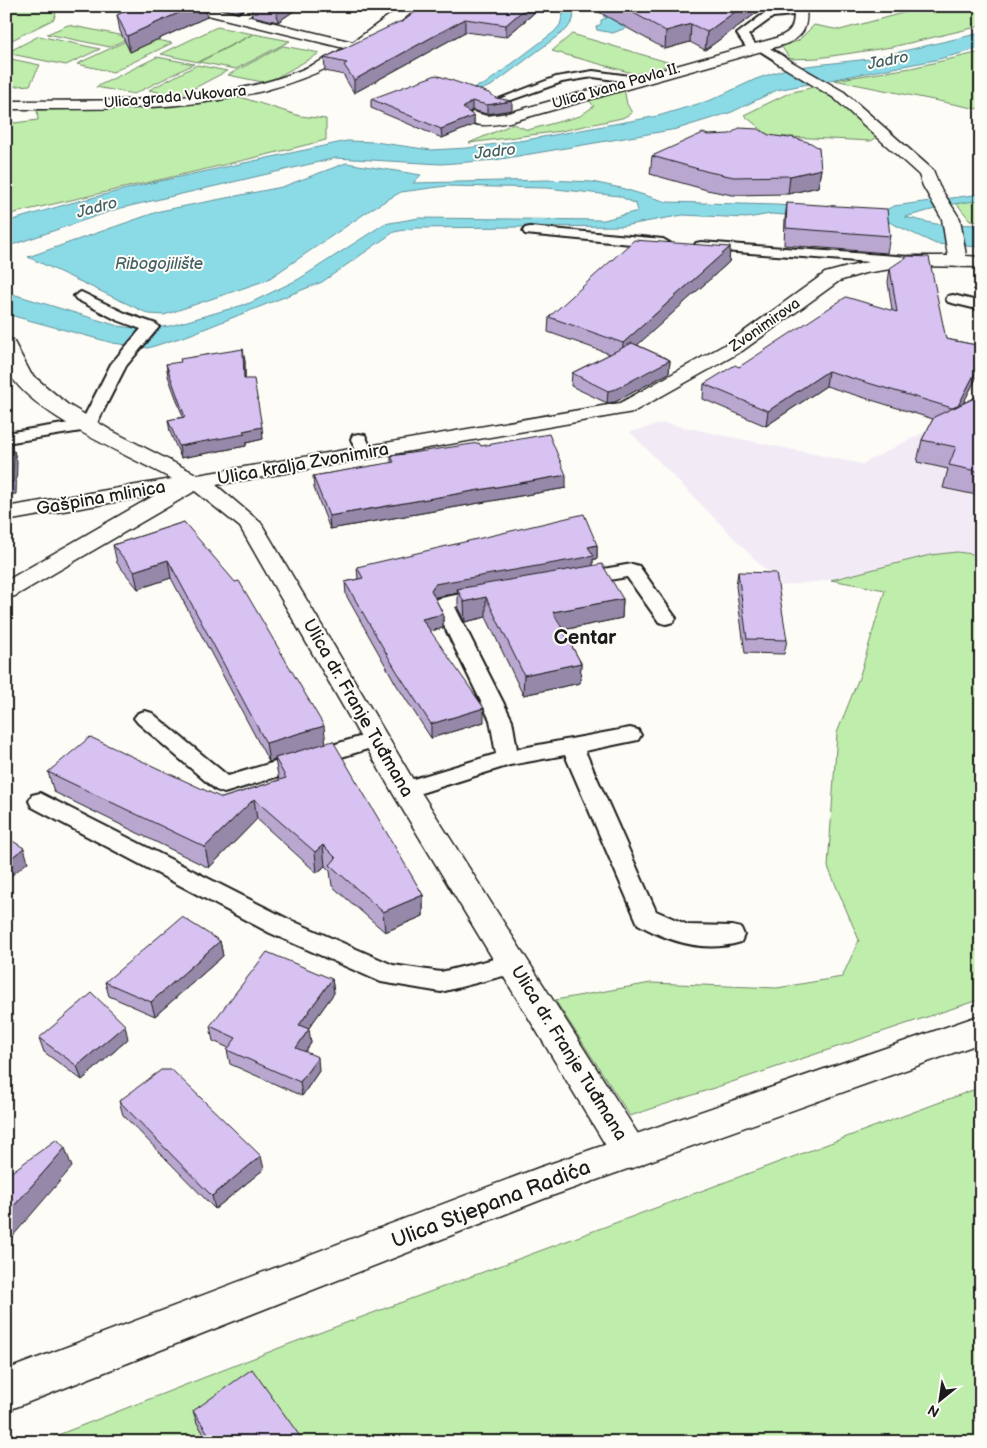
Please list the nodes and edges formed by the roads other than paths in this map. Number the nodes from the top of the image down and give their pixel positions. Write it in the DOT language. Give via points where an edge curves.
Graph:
graph roads {
  1 [pos="188,6"];
  2 [pos="260,6"];
  3 [pos="412,6"];
  4 [pos="799,9"];
  5 [pos="235,19"];
  6 [pos="353,46"];
  7 [pos="756,47"];
  8 [pos="786,62"];
  9 [pos="637,80"];
  10 [pos="497,102"];
  11 [pos="6,105"];
  12 [pos="473,117"];
  13 [pos="530,231"];
  14 [pos="957,255"];
  15 [pos="910,261"];
  16 [pos="981,262"];
  17 [pos="81,296"];
  18 [pos="953,299"];
  19 [pos="981,306"];
  20 [pos="6,344"];
  21 [pos="626,408"];
  22 [pos="88,425"];
  23 [pos="6,438"];
  24 [pos="195,482"];
  25 [pos="6,514"];
  26 [pos="557,583"];
  27 [pos="6,591"];
  28 [pos="509,591"];
  29 [pos="666,618"];
  30 [pos="146,718"];
  31 [pos="630,735"];
  32 [pos="376,739"];
  33 [pos="572,746"];
  34 [pos="508,758"];
  35 [pos="405,790"];
  36 [pos="40,801"];
  37 [pos="732,935"];
  38 [pos="514,964"];
  39 [pos="981,1029"];
  40 [pos="630,1153"];
  41 [pos="6,1391"];
  1 -- 5 [label="street"];
  2 -- 5 [label="lane"];
  3 -- 6 [label="street, Ulica grada Vukovara"];
  4 -- 7 [label="street, Ulica Ivana Pavla II." via="801,24 792,37"];
  4 -- 7 [label="lane" via="770,14 742,34"];
  5 -- 6 [label="street"];
  6 -- 11 [label="street, Ulica grada Vukovara" via="319,68 242,94 127,103"];
  7 -- 8 [label="lane"];
  7 -- 9 [label="street, Ulica Ivana Pavla II."];
  8 -- 14 [label="street" via="839,95 860,100 902,153 927,173 951,219"];
  9 -- 10 [label="lane" via="593,74 560,79"];
  9 -- 12 [label="street, Ulica Ivana Pavla II." via="510,117 487,122"];
  13 -- 15 [label="lane"];
  14 -- 15 [label="street"];
  14 -- 16 [label="street"];
  15 -- 21 [label="street, Zvonimirova" via="863,268 832,277 736,347"];
  17 -- 22 [label="lane" via="122,317 151,327 119,364"];
  18 -- 19 [label="lane"];
  20 -- 22 [label="street, Ulica dr. Franje Tuđmana" via="22,376 42,396"];
  21 -- 24 [label="street, Ulica kralja Zvonimira" via="361,446"];
  22 -- 23 [label="lane"];
  22 -- 24 [label="street, Ulica dr. Franje Tuđmana"];
  24 -- 25 [label="street, Gašpina mlinica"];
  24 -- 27 [label="street, Ulica kralja Zvonimira"];
  24 -- 32 [label="street, Ulica dr. Franje Tuđmana" via="227,502 250,523"];
  26 -- 29 [label="lane" via="632,570"];
  28 -- 34 [label="lane" via="443,603 501,720"];
  30 -- 32 [label="lane" via="224,785"];
  31 -- 33 [label="lane"];
  32 -- 35 [label="street, Ulica dr. Franje Tuđmana"];
  33 -- 34 [label="lane"];
  33 -- 37 [label="lane" via="647,917 668,930 700,937"];
  34 -- 35 [label="lane"];
  35 -- 38 [label="street, Ulica dr. Franje Tuđmana"];
  36 -- 38 [label="lane" via="278,926 390,974 441,982"];
  38 -- 40 [label="street, Ulica dr. Franje Tuđmana"];
  39 -- 40 [label="street, Ulica Stjepana Radića"];
  40 -- 41 [label="street, Ulica Stjepana Radića" via="538,1184"];
}
